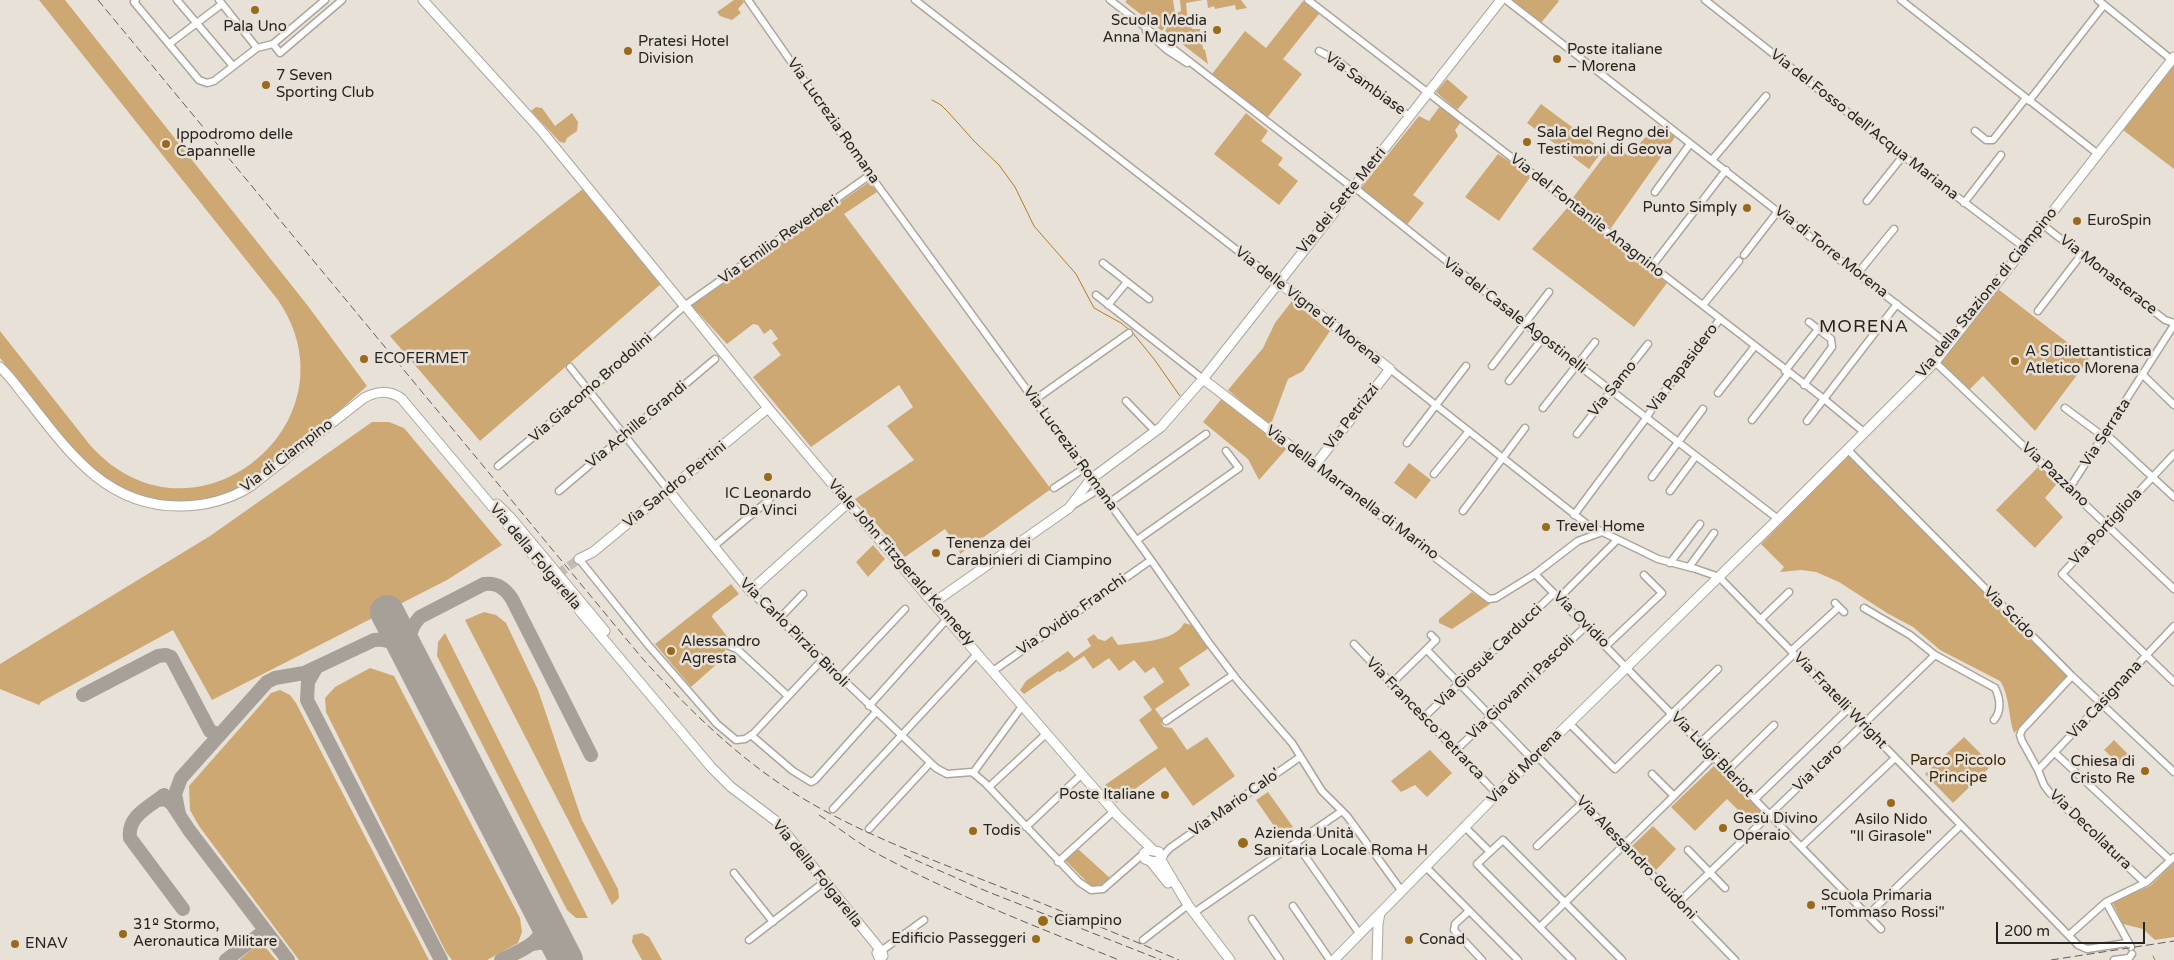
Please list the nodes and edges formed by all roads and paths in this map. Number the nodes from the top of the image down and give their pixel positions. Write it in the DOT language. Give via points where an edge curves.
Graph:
graph roads {
  1 [pos="177,0"];
  2 [pos="325,0"];
  3 [pos="342,0"];
  4 [pos="422,0"];
  5 [pos="748,0"];
  6 [pos="915,0"];
  7 [pos="1308,0"];
  8 [pos="1501,0"];
  9 [pos="1506,0"];
  10 [pos="1705,0"];
  11 [pos="1901,0"];
  12 [pos="134,1"];
  13 [pos="1114,1"];
  14 [pos="220,2"];
  15 [pos="2101,2"];
  16 [pos="196,23"];
  17 [pos="169,44"];
  18 [pos="272,44"];
  19 [pos="257,48"];
  20 [pos="1319,51"];
  21 [pos="2173,59"];
  22 [pos="233,66"];
  23 [pos="1429,93"];
  24 [pos="1766,96"];
  25 [pos="2027,100"];
  26 [pos="1410,117"];
  27 [pos="1975,131"];
  28 [pos="1690,144"];
  29 [pos="2098,154"];
  30 [pos="2000,155"];
  31 [pos="1903,156"];
  32 [pos="1712,160"];
  33 [pos="1726,170"];
  34 [pos="870,175"];
  35 [pos="1353,188"];
  36 [pos="1655,192"];
  37 [pos="1867,201"];
  38 [pos="1964,203"];
  39 [pos="1778,211"];
  40 [pos="2043,225"];
  41 [pos="1894,228"];
  42 [pos="2025,248"];
  43 [pos="1744,255"];
  44 [pos="2081,255"];
  45 [pos="1739,261"];
  46 [pos="1103,263"];
  47 [pos="1652,266"];
  48 [pos="1858,273"];
  49 [pos="1127,282"];
  50 [pos="1278,282"];
  51 [pos="1550,292"];
  52 [pos="1096,296"];
  53 [pos="1149,299"];
  54 [pos="1897,304"];
  55 [pos="1108,305"];
  56 [pos="1702,305"];
  57 [pos="685,306"];
  58 [pos="2038,311"];
  59 [pos="1720,319"];
  60 [pos="1809,322"];
  61 [pos="1525,323"];
  62 [pos="2174,324"];
  63 [pos="1818,329"];
  64 [pos="1129,333"];
  65 [pos="1542,338"];
  66 [pos="1595,342"];
  67 [pos="1648,344"];
  68 [pos="1949,345"];
  69 [pos="1755,346"];
  70 [pos="715,359"];
  71 [pos="1935,362"];
  72 [pos="1577,364"];
  73 [pos="1466,366"];
  74 [pos="1492,366"];
  75 [pos="0,367"];
  76 [pos="570,367"];
  77 [pos="1390,369"];
  78 [pos="1787,372"];
  79 [pos="2143,375"];
  80 [pos="1203,379"];
  81 [pos="1509,381"];
  82 [pos="1804,385"];
  83 [pos="590,390"];
  84 [pos="1611,391"];
  85 [pos="1718,393"];
  86 [pos="1824,399"];
  87 [pos="1033,401"];
  88 [pos="1126,401"];
  89 [pos="1436,405"];
  90 [pos="2174,405"];
  91 [pos="768,408"];
  92 [pos="1543,408"];
  93 [pos="2065,408"];
  94 [pos="1703,409"];
  95 [pos="1647,418"];
  96 [pos="1752,420"];
  97 [pos="1807,421"];
  98 [pos="1525,428"];
  99 [pos="1155,431"];
  100 [pos="1469,432"];
  101 [pos="1865,433"];
  102 [pos="1206,434"];
  103 [pos="1577,434"];
  104 [pos="2105,435"];
  105 [pos="625,436"];
  106 [pos="1406,442"];
  107 [pos="1678,442"];
  108 [pos="1848,450"];
  109 [pos="1226,451"];
  110 [pos="2174,454"];
  111 [pos="1696,456"];
  112 [pos="1503,458"];
  113 [pos="1315,465"];
  114 [pos="498,466"];
  115 [pos="1083,469"];
  116 [pos="1434,474"];
  117 [pos="1652,477"];
  118 [pos="2153,477"];
  119 [pos="1091,479"];
  120 [pos="1054,488"];
  121 [pos="1099,489"];
  122 [pos="2069,489"];
  123 [pos="559,491"];
  124 [pos="669,491"];
  125 [pos="1670,491"];
  126 [pos="2174,497"];
  127 [pos="770,499"];
  128 [pos="487,500"];
  129 [pos="848,503"];
  130 [pos="1109,503"];
  131 [pos="1069,508"];
  132 [pos="1463,510"];
  133 [pos="1574,515"];
  134 [pos="1778,519"];
  135 [pos="1700,524"];
  136 [pos="2108,526"];
  137 [pos="1602,532"];
  138 [pos="1714,533"];
  139 [pos="1136,540"];
  140 [pos="1617,540"];
  141 [pos="713,547"];
  142 [pos="580,559"];
  143 [pos="1151,560"];
  144 [pos="1670,563"];
  145 [pos="1689,567"];
  146 [pos="1535,574"];
  147 [pos="1644,575"];
  148 [pos="1719,577"];
  149 [pos="2174,588"];
  150 [pos="750,591"];
  151 [pos="1789,592"];
  152 [pos="803,594"];
  153 [pos="1557,596"];
  154 [pos="933,602"];
  155 [pos="1839,608"];
  156 [pos="1864,608"];
  157 [pos="905,609"];
  158 [pos="779,619"];
  159 [pos="947,619"];
  160 [pos="1760,620"];
  161 [pos="1586,626"];
  162 [pos="2174,626"];
  163 [pos="1432,636"];
  164 [pos="1354,644"];
  165 [pos="729,646"];
  166 [pos="1606,646"];
  167 [pos="1426,650"];
  168 [pos="1792,652"];
  169 [pos="978,653"];
  170 [pos="1935,655"];
  171 [pos="2146,656"];
  172 [pos="822,661"];
  173 [pos="1626,666"];
  174 [pos="1718,669"];
  175 [pos="994,671"];
  176 [pos="1233,675"];
  177 [pos="2072,676"];
  178 [pos="840,678"];
  179 [pos="2174,682"];
  180 [pos="1391,684"];
  181 [pos="1460,684"];
  182 [pos="788,696"];
  183 [pos="2102,704"];
  184 [pos="1023,705"];
  185 [pos="868,706"];
  186 [pos="1848,709"];
  187 [pos="876,712"];
  188 [pos="1672,713"];
  189 [pos="1491,717"];
  190 [pos="1424,718"];
  191 [pos="1994,720"];
  192 [pos="1166,721"];
  193 [pos="1569,723"];
  194 [pos="1862,724"];
  195 [pos="1774,725"];
  196 [pos="1047,733"];
  197 [pos="751,735"];
  198 [pos="901,736"];
  199 [pos="1700,743"];
  200 [pos="1456,751"];
  201 [pos="2055,753"];
  202 [pos="1534,757"];
  203 [pos="1714,757"];
  204 [pos="1300,758"];
  205 [pos="1895,758"];
  206 [pos="930,763"];
  207 [pos="1727,771"];
  208 [pos="2039,771"];
  209 [pos="2174,772"];
  210 [pos="973,773"];
  211 [pos="1082,774"];
  212 [pos="1652,774"];
  213 [pos="990,787"];
  214 [pos="1497,794"];
  215 [pos="1674,796"];
  216 [pos="1755,799"];
  217 [pos="1582,803"];
  218 [pos="832,809"];
  219 [pos="1342,811"];
  220 [pos="1116,814"];
  221 [pos="1770,815"];
  222 [pos="1961,825"];
  223 [pos="1464,826"];
  224 [pos="1026,827"];
  225 [pos="869,828"];
  226 [pos="1298,846"];
  227 [pos="1537,846"];
  228 [pos="1623,846"];
  229 [pos="1802,847"];
  230 [pos="1688,850"];
  231 [pos="1490,852"];
  232 [pos="1152,856"];
  233 [pos="2171,857"];
  234 [pos="1058,862"];
  235 [pos="1425,866"];
  236 [pos="734,873"];
  237 [pos="1710,873"];
  238 [pos="824,882"];
  239 [pos="2145,883"];
  240 [pos="1725,888"];
  241 [pos="1401,890"];
  242 [pos="1566,901"];
  243 [pos="1679,902"];
  244 [pos="2106,902"];
  245 [pos="1188,904"];
  246 [pos="1293,906"];
  247 [pos="1469,910"];
  248 [pos="1381,911"];
  249 [pos="1195,912"];
  250 [pos="1868,915"];
  251 [pos="1252,919"];
  252 [pos="924,920"];
  253 [pos="773,922"];
  254 [pos="1540,927"];
  255 [pos="1882,929"];
  256 [pos="1361,931"];
  257 [pos="2068,935"];
  258 [pos="1378,936"];
  259 [pos="749,940"];
  260 [pos="1143,940"];
  261 [pos="2130,948"];
  262 [pos="880,957"];
  263 [pos="1230,960"];
  264 [pos="1280,960"];
  265 [pos="1330,960"];
  266 [pos="1334,960"];
  267 [pos="1378,960"];
  268 [pos="1482,960"];
  269 [pos="1518,960"];
  270 [pos="1572,960"];
  271 [pos="1622,960"];
  272 [pos="1735,960"];
  273 [pos="2114,960"];
  1 -- 16 [label="street"];
  2 -- 18 [label="street"];
  3 -- 18 [label="street" via="280,53"];
  4 -- 57 [label="street, Viale John Fitzgerald Kennedy" via="540,129"];
  5 -- 34 [label="street, Via Lucrezia Romana"];
  6 -- 50 [label="street, Via delle Vigne di Morena"];
  7 -- 23 [label="street, Via del Fontanile Anagnino"];
  8 -- 23 [label="street, Via dei Sette Metri"];
  9 -- 28 [label="street, Via di Torre Morena"];
  10 -- 31 [label="street, Via del Fosso dell'Acqua Mariana"];
  11 -- 25 [label="street"];
  12 -- 17 [label="street"];
  13 -- 35 [label="street, Via del Casale Agostinelli" via="1164,48 1196,67"];
  14 -- 16 [label="street"];
  14 -- 19 [label="street"];
  15 -- 21 [label="street"];
  15 -- 25 [label="street"];
  16 -- 17 [label="street"];
  16 -- 22 [label="street"];
  17 -- 22 [label="street" via="204,83 212,82"];
  18 -- 19 [label="street"];
  19 -- 22 [label="street"];
  20 -- 26 [label="street, Via Sambiase" via="1338,61"];
  21 -- 29 [label="street, Via della Stazione di Ciampino"];
  23 -- 26 [label="street, Via dei Sette Metri"];
  23 -- 47 [label="street, Via del Fontanile Anagnino"];
  24 -- 32 [label="street"];
  25 -- 27 [label="street" via="1992,140 1986,140"];
  25 -- 29 [label="street"];
  26 -- 35 [label="street, Via dei Sette Metri"];
  28 -- 32 [label="street, Via di Torre Morena"];
  28 -- 36 [label="street"];
  29 -- 40 [label="street, Via della Stazione di Ciampino"];
  30 -- 38 [label="street"];
  31 -- 37 [label="street"];
  31 -- 38 [label="street, Via del Fosso dell'Acqua Mariana"];
  32 -- 33 [label="street, Via di Torre Morena"];
  33 -- 39 [label="street, Via di Torre Morena"];
  33 -- 47 [label="street"];
  34 -- 57 [label="street, Via Emilio Reverberi"];
  34 -- 87 [label="street, Via Lucrezia Romana"];
  35 -- 50 [label="street, Via dei Sette Metri"];
  35 -- 61 [label="street, Via del Casale Agostinelli"];
  38 -- 42 [label="street, Via del Fosso dell'Acqua Mariana"];
  39 -- 43 [label="street"];
  39 -- 48 [label="street, Via di Torre Morena"];
  40 -- 42 [label="street, Via della Stazione di Ciampino"];
  40 -- 44 [label="street, Via Monasterace"];
  41 -- 48 [label="street"];
  42 -- 68 [label="street, Via della Stazione di Ciampino"];
  44 -- 58 [label="street"];
  44 -- 62 [label="street, Via Monasterace"];
  45 -- 56 [label="street"];
  46 -- 49 [label="street"];
  47 -- 56 [label="street, Via del Fontanile Anagnino"];
  48 -- 54 [label="street, Via di Torre Morena"];
  49 -- 53 [label="street"];
  49 -- 55 [label="street"];
  50 -- 77 [label="street, Via delle Vigne di Morena"];
  50 -- 80 [label="street, Via dei Sette Metri"];
  51 -- 61 [label="street"];
  52 -- 55 [label="street, Via della Marranella di Marino"];
  54 -- 68 [label="street, Via di Torre Morena"];
  54 -- 86 [label="street"];
  55 -- 80 [label="street, Via della Marranella di Marino"];
  56 -- 59 [label="street, Via del Fontanile Anagnino"];
  57 -- 83 [label="street, Via Giacomo Brodolini"];
  57 -- 91 [label="street, Viale John Fitzgerald Kennedy"];
  59 -- 69 [label="street, Via del Fontanile Anagnino"];
  59 -- 95 [label="street, Via Papasidero"];
  60 -- 63 [label="street"];
  61 -- 65 [label="street, Via del Casale Agostinelli"];
  61 -- 74 [label="street"];
  62 -- 79 [label="street, Via Serrata"];
  63 -- 78 [label="street"];
  63 -- 82 [label="street" via="1831,339 1833,345"];
  64 -- 87 [label="street"];
  65 -- 72 [label="street, Via del Casale Agostinelli"];
  65 -- 81 [label="street"];
  66 -- 72 [label="street"];
  67 -- 84 [label="street, Via Samo"];
  68 -- 71 [label="street, Via della Stazione di Ciampino"];
  69 -- 78 [label="street, Via del Fontanile Anagnino"];
  69 -- 85 [label="street"];
  70 -- 105 [label="street, Via Achille Grandi"];
  71 -- 101 [label="street, Via della Stazione di Ciampino"];
  71 -- 122 [label="street, Via Pazzano"];
  72 -- 84 [label="street, Via del Casale Agostinelli"];
  72 -- 92 [label="street"];
  73 -- 89 [label="street"];
  75 -- 128 [label="street, Via di Ciampino" via="86,469 118,491 145,502 194,505 236,495 368,395 380,392 394,394 405,401"];
  76 -- 83 [label="street, Via Carlo Pirzio Biroli"];
  77 -- 89 [label="street, Via delle Vigne di Morena"];
  77 -- 113 [label="street, Via Petrizzi"];
  78 -- 82 [label="street, Via del Fontanile Anagnino"];
  78 -- 96 [label="street"];
  79 -- 90 [label="street"];
  79 -- 104 [label="street, Via Serrata"];
  80 -- 99 [label="street, Via dei Sette Metri"];
  80 -- 113 [label="street, Via della Marranella di Marino"];
  82 -- 86 [label="street, Via del Fontanile Anagnino"];
  83 -- 105 [label="street, Via Carlo Pirzio Biroli"];
  83 -- 114 [label="street, Via Giacomo Brodolini"];
  84 -- 95 [label="street, Via del Casale Agostinelli"];
  84 -- 103 [label="street, Via Samo"];
  86 -- 97 [label="street"];
  86 -- 101 [label="street, Via del Fontanile Anagnino"];
  87 -- 115 [label="street, Via Lucrezia Romana"];
  88 -- 99 [label="street"];
  89 -- 100 [label="street, Via delle Vigne di Morena"];
  89 -- 106 [label="street"];
  91 -- 124 [label="street, Via Sandro Pertini"];
  91 -- 129 [label="street, Viale John Fitzgerald Kennedy"];
  93 -- 104 [label="street"];
  94 -- 107 [label="street"];
  95 -- 107 [label="street, Via del Casale Agostinelli"];
  95 -- 133 [label="street, Via Papasidero"];
  98 -- 112 [label="street"];
  99 -- 119 [label="street, Via dei Sette Metri"];
  100 -- 112 [label="street, Via delle Vigne di Morena"];
  100 -- 116 [label="street"];
  101 -- 108 [label="street, Via della Stazione di Ciampino"];
  102 -- 130 [label="street"];
  104 -- 118 [label="street"];
  104 -- 122 [label="street, Via Serrata"];
  105 -- 123 [label="street, Via Achille Grandi"];
  105 -- 124 [label="street, Via Carlo Pirzio Biroli"];
  107 -- 111 [label="street, Via del Casale Agostinelli"];
  107 -- 117 [label="street"];
  108 -- 134 [label="street, Via della Stazione di Ciampino"];
  108 -- 177 [label="street, Via Scido"];
  109 -- 139 [label="street" via="1239,468"];
  110 -- 118 [label="street, Via Portigliola"];
  111 -- 125 [label="street"];
  111 -- 134 [label="street, Via del Casale Agostinelli"];
  112 -- 132 [label="street"];
  112 -- 133 [label="street, Via delle Vigne di Morena"];
  113 -- 146 [label="street, Via della Marranella di Marino" via="1488,598 1496,598"];
  115 -- 119 [label="street, Via Lucrezia Romana"];
  115 -- 120 [label="street"];
  118 -- 126 [label="street"];
  118 -- 136 [label="street, Via Portigliola"];
  119 -- 121 [label="street, Via Lucrezia Romana"];
  119 -- 131 [label="street, Via dei Sette Metri"];
  121 -- 130 [label="street, Via Lucrezia Romana"];
  121 -- 131 [label="street"];
  122 -- 136 [label="street, Via Pazzano"];
  124 -- 141 [label="street, Via Carlo Pirzio Biroli"];
  124 -- 142 [label="street, Via Sandro Pertini"];
  127 -- 141 [label="street"];
  128 -- 238 [label="street, Via della Folgarella" via="711,767 728,785 776,821"];
  129 -- 150 [label="street"];
  129 -- 154 [label="street, Viale John Fitzgerald Kennedy"];
  130 -- 139 [label="street, Via Lucrezia Romana"];
  131 -- 154 [label="street, Via dei Sette Metri"];
  133 -- 137 [label="street, Via delle Vigne di Morena"];
  134 -- 148 [label="street, Via della Stazione di Ciampino"];
  135 -- 144 [label="street"];
  136 -- 149 [label="street, Via Pazzano"];
  136 -- 171 [label="street, Via Portigliola" via="2062,574"];
  137 -- 140 [label="street, Via delle Vigne di Morena"];
  137 -- 146 [label="street, Via della Marranella di Marino" via="1580,539"];
  138 -- 145 [label="street"];
  139 -- 143 [label="street, Via Lucrezia Romana"];
  140 -- 144 [label="street, Via delle Vigne di Morena"];
  140 -- 153 [label="street, Via Giosuè Carducci"];
  141 -- 150 [label="street, Via Carlo Pirzio Biroli"];
  142 -- 197 [label="street" via="717,724 732,738 741,740"];
  143 -- 175 [label="street, Via Ovidio Franchi"];
  143 -- 176 [label="street, Via Lucrezia Romana"];
  144 -- 145 [label="street, Via delle Vigne di Morena"];
  145 -- 148 [label="street, Via delle Vigne di Morena"];
  146 -- 153 [label="street, Via Ovidio"];
  147 -- 166 [label="street" via="1662,593"];
  148 -- 160 [label="street, Via Fratelli Wright"];
  148 -- 173 [label="street, Via di Morena"];
  150 -- 158 [label="street, Via Carlo Pirzio Biroli"];
  151 -- 160 [label="street"];
  152 -- 158 [label="street"];
  153 -- 161 [label="street, Via Ovidio"];
  153 -- 181 [label="street, Via Giosuè Carducci"];
  154 -- 159 [label="street, Viale John Fitzgerald Kennedy"];
  155 -- 168 [label="street"];
  156 -- 170 [label="street"];
  157 -- 178 [label="street"];
  158 -- 172 [label="street, Via Carlo Pirzio Biroli"];
  159 -- 169 [label="street, Viale John Fitzgerald Kennedy"];
  159 -- 185 [label="street"];
  160 -- 168 [label="street, Via Fratelli Wright"];
  161 -- 166 [label="street, Via Ovidio"];
  161 -- 189 [label="street, Via Giovanni Pascoli"];
  162 -- 171 [label="street, Via Casignana"];
  163 -- 167 [label="street" via="1436,640"];
  164 -- 180 [label="street, Via Francesco Petrarca"];
  165 -- 182 [label="street" via="737,649"];
  166 -- 173 [label="street, Via Ovidio"];
  167 -- 180 [label="street"];
  167 -- 181 [label="street, Via Alessandro Guidoni"];
  168 -- 186 [label="street, Via Fratelli Wright"];
  168 -- 199 [label="street"];
  169 -- 175 [label="street, Viale John Fitzgerald Kennedy"];
  169 -- 198 [label="street"];
  170 -- 191 [label="street" via="1994,687 2000,711"];
  170 -- 194 [label="street, Via Icaro"];
  171 -- 179 [label="street, Via Portigliola"];
  171 -- 183 [label="street, Via Casignana"];
  172 -- 178 [label="street, Via Carlo Pirzio Biroli"];
  172 -- 182 [label="street"];
  173 -- 188 [label="street, Via Luigi Bleriot"];
  173 -- 193 [label="street, Via di Morena"];
  174 -- 188 [label="street"];
  175 -- 184 [label="street, Viale John Fitzgerald Kennedy"];
  176 -- 192 [label="street"];
  176 -- 204 [label="street, Via Lucrezia Romana" via="1278,725"];
  177 -- 183 [label="street, Via Scido"];
  177 -- 208 [label="street, Via Decollatura" via="2020,732"];
  178 -- 185 [label="street, Via Carlo Pirzio Biroli"];
  180 -- 190 [label="street, Via Francesco Petrarca"];
  181 -- 189 [label="street, Via Alessandro Guidoni"];
  181 -- 190 [label="street, Via Giosuè Carducci"];
  182 -- 197 [label="street"];
  183 -- 201 [label="street, Via Casignana"];
  183 -- 209 [label="street, Via Scido"];
  184 -- 196 [label="street, Viale John Fitzgerald Kennedy"];
  184 -- 210 [label="street"];
  185 -- 187 [label="street, Via Carlo Pirzio Biroli"];
  186 -- 194 [label="street, Via Fratelli Wright"];
  186 -- 216 [label="street"];
  187 -- 197 [label="street" via="810,782 793,772"];
  187 -- 198 [label="street, Via Carlo Pirzio Biroli"];
  188 -- 193 [label="street" via="1615,769"];
  188 -- 199 [label="street, Via Luigi Bleriot"];
  189 -- 200 [label="street, Via Giovanni Pascoli"];
  189 -- 202 [label="street, Via Alessandro Guidoni"];
  190 -- 200 [label="street, Via Francesco Petrarca"];
  193 -- 202 [label="street, Via di Morena"];
  194 -- 205 [label="street, Via Fratelli Wright"];
  194 -- 221 [label="street, Via Icaro"];
  195 -- 207 [label="street"];
  196 -- 211 [label="street, Viale John Fitzgerald Kennedy"];
  196 -- 213 [label="street"];
  198 -- 206 [label="street, Via Carlo Pirzio Biroli"];
  198 -- 218 [label="street"];
  199 -- 203 [label="street, Via Luigi Bleriot"];
  200 -- 214 [label="street, Via Francesco Petrarca"];
  201 -- 208 [label="street, Via Casignana"];
  201 -- 233 [label="street"];
  202 -- 214 [label="street, Via di Morena"];
  202 -- 217 [label="street, Via Alessandro Guidoni"];
  203 -- 207 [label="street, Via Luigi Bleriot"];
  203 -- 215 [label="street"];
  204 -- 219 [label="street, Via Lucrezia Romana" via="1326,797"];
  204 -- 232 [label="street, Via Mario Calo'" via="1170,848"];
  205 -- 222 [label="street, Via Fratelli Wright"];
  205 -- 229 [label="street"];
  206 -- 210 [label="street, Via Carlo Pirzio Biroli" via="947,774"];
  206 -- 225 [label="street"];
  207 -- 216 [label="street, Via Luigi Bleriot"];
  208 -- 239 [label="street, Via Decollatura" via="2050,792"];
  210 -- 213 [label="street"];
  211 -- 220 [label="street, Viale John Fitzgerald Kennedy"];
  211 -- 224 [label="street"];
  212 -- 215 [label="street"];
  213 -- 224 [label="street"];
  214 -- 223 [label="street, Via di Morena"];
  215 -- 228 [label="street"];
  216 -- 221 [label="street, Via Luigi Bleriot"];
  217 -- 227 [label="street"];
  217 -- 228 [label="street, Via Alessandro Guidoni"];
  219 -- 241 [label="street, Via Lucrezia Romana"];
  219 -- 249 [label="street"];
  220 -- 232 [label="street, Viale John Fitzgerald Kennedy"];
  220 -- 234 [label="street"];
  221 -- 229 [label="street, Via Luigi Bleriot"];
  221 -- 237 [label="street, Via Icaro"];
  222 -- 250 [label="street"];
  222 -- 257 [label="street, Via Fratelli Wright"];
  223 -- 231 [label="street"];
  223 -- 235 [label="street, Via di Morena"];
  224 -- 234 [label="street"];
  226 -- 256 [label="street"];
  228 -- 242 [label="street"];
  228 -- 243 [label="street, Via Alessandro Guidoni"];
  229 -- 250 [label="street, Via Luigi Bleriot"];
  230 -- 237 [label="street"];
  231 -- 242 [label="street" via="1503,840"];
  231 -- 254 [label="street" via="1477,864"];
  232 -- 234 [label="street, Via Mario Calo'" via="1136,862 1095,891 1087,888"];
  232 -- 245 [label="street, Viale John Fitzgerald Kennedy"];
  233 -- 239 [label="street"];
  235 -- 241 [label="street, Via di Morena"];
  235 -- 247 [label="street"];
  236 -- 253 [label="street"];
  237 -- 240 [label="street"];
  237 -- 243 [label="street, Via Icaro"];
  238 -- 253 [label="street"];
  238 -- 262 [label="street, Via della Folgarella" via="868,936"];
  239 -- 244 [label="street"];
  241 -- 248 [label="street, Via di Morena"];
  242 -- 254 [label="street"];
  242 -- 271 [label="street"];
  243 -- 272 [label="street, Via Alessandro Guidoni"];
  244 -- 257 [label="street"];
  244 -- 261 [label="street"];
  245 -- 249 [label="street, Viale John Fitzgerald Kennedy"];
  245 -- 260 [label="street"];
  246 -- 265 [label="street"];
  247 -- 268 [label="street" via="1455,924 1454,930"];
  247 -- 269 [label="street"];
  248 -- 256 [label="street, Via di Morena"];
  248 -- 258 [label="street"];
  249 -- 263 [label="street, Viale John Fitzgerald Kennedy"];
  250 -- 255 [label="street, Via Luigi Bleriot"];
  251 -- 264 [label="street"];
  252 -- 262 [label="street" via="895,941"];
  253 -- 259 [label="street"];
  254 -- 270 [label="street"];
  256 -- 258 [label="street" via="1373,931"];
  256 -- 266 [label="street, Via di Morena"];
  257 -- 261 [label="street, Via Fratelli Wright" via="2086,948"];
  258 -- 267 [label="street"];
  261 -- 273 [label="street" via="2129,958"];
}
